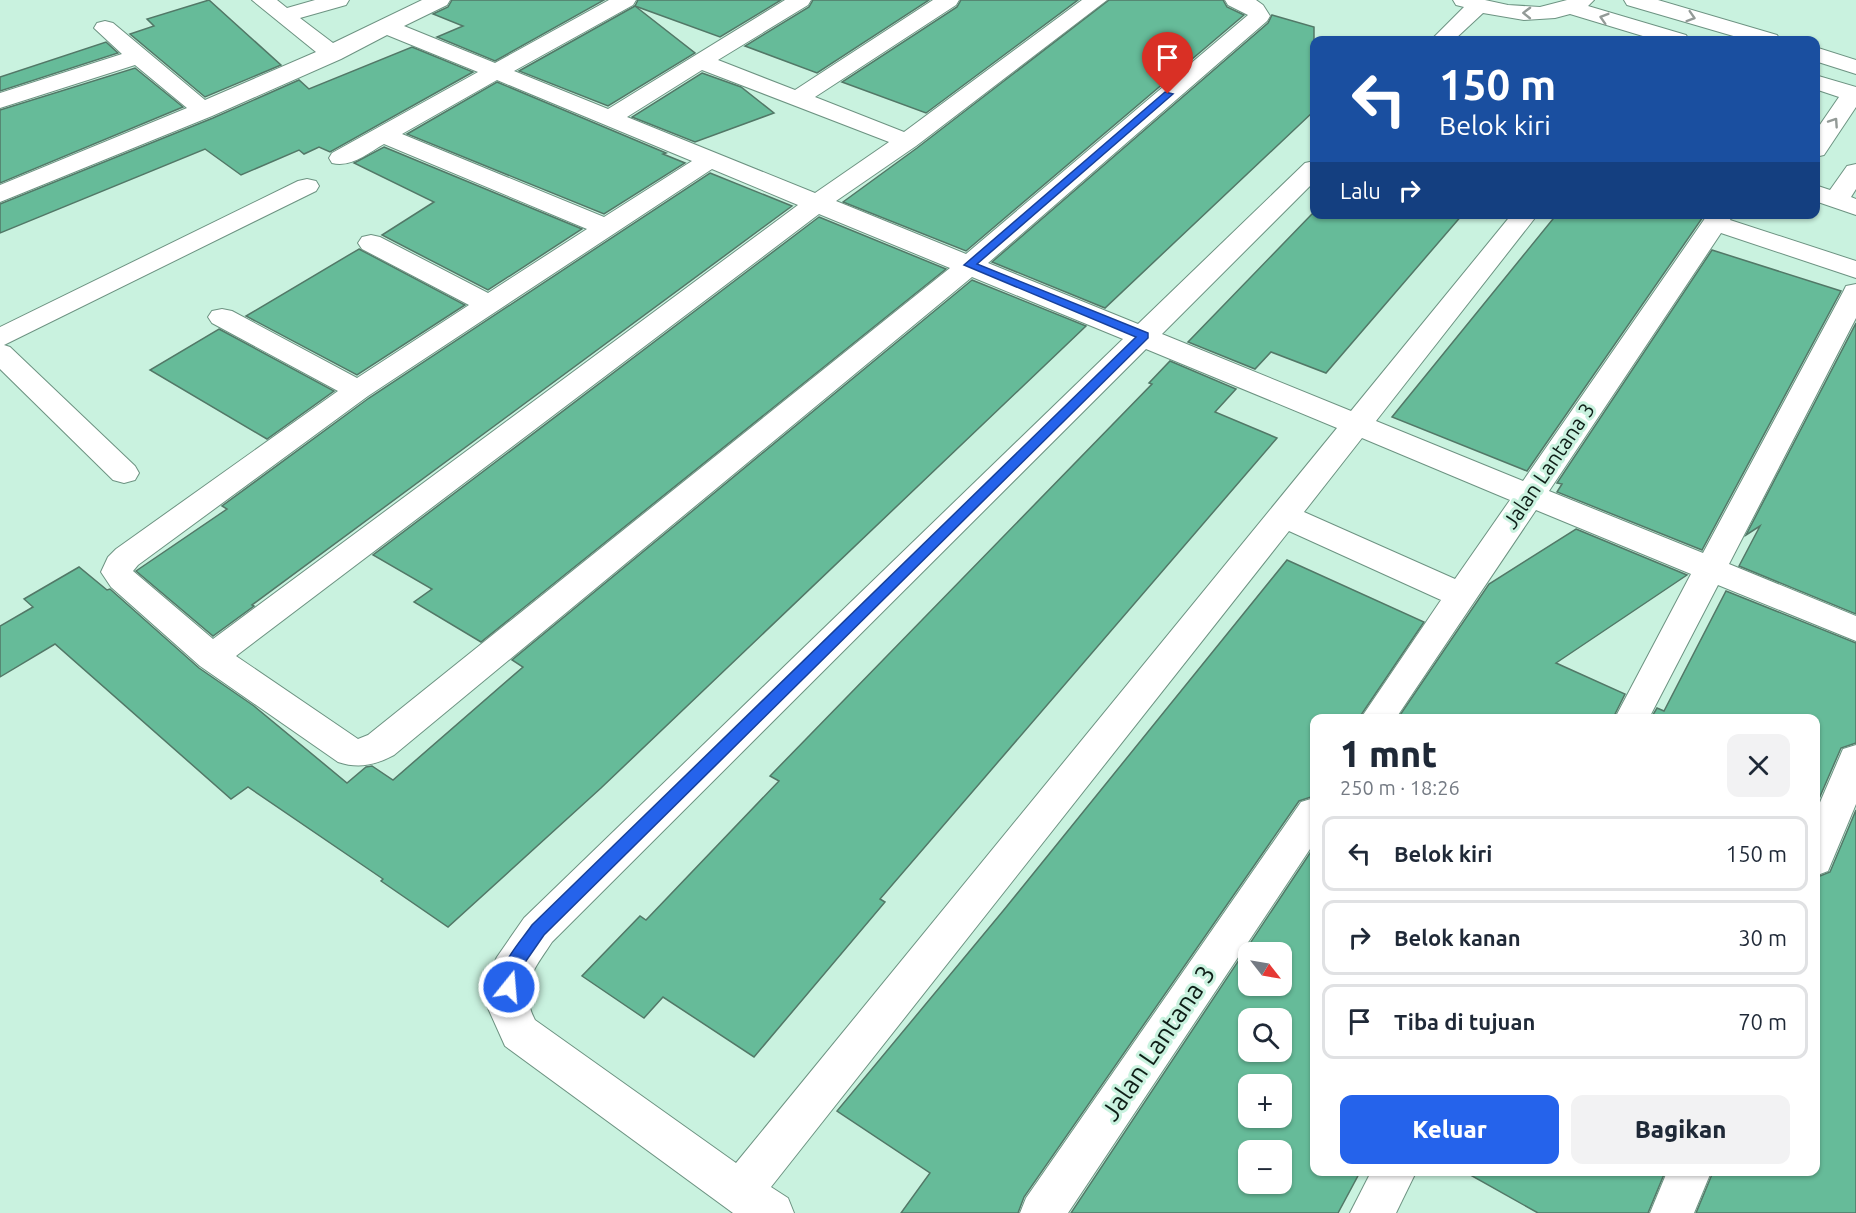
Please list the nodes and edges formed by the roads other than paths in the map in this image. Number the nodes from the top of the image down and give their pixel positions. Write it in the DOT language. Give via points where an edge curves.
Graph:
graph roads {
  1 [pos="263,0"];
  2 [pos="338,0"];
  3 [pos="439,0"];
  4 [pos="625,0"];
  5 [pos="800,0"];
  6 [pos="948,0"];
  7 [pos="1096,0"];
  8 [pos="1236,0"];
  9 [pos="1635,0"];
  10 [pos="1471,3"];
  11 [pos="1576,4"];
  12 [pos="283,16"];
  13 [pos="387,27"];
  14 [pos="105,28"];
  15 [pos="1445,36"];
  16 [pos="1667,36"];
  17 [pos="1756,36"];
  18 [pos="333,54"];
  19 [pos="139,56"];
  20 [pos="1820,56"];
  21 [pos="699,62"];
  22 [pos="1856,67"];
  23 [pos="496,72"];
  24 [pos="1820,84"];
  25 [pos="1854,94"];
  26 [pos="797,99"];
  27 [pos="0,101"];
  28 [pos="204,111"];
  29 [pos="609,118"];
  30 [pos="384,135"];
  31 [pos="908,141"];
  32 [pos="1820,143"];
  33 [pos="340,158"];
  34 [pos="711,159"];
  35 [pos="1856,171"];
  36 [pos="1310,172"];
  37 [pos="307,186"];
  38 [pos="0,194"];
  39 [pos="1836,200"];
  40 [pos="818,203"];
  41 [pos="1522,219"];
  42 [pos="1718,219"];
  43 [pos="605,227"];
  44 [pos="371,243"];
  45 [pos="970,265"];
  46 [pos="1856,270"];
  47 [pos="1856,292"];
  48 [pos="490,305"];
  49 [pos="222,317"];
  50 [pos="1144,336"];
  51 [pos="0,338"];
  52 [pos="0,353"];
  53 [pos="27,379"];
  54 [pos="358,390"];
  55 [pos="0,392"];
  56 [pos="1356,423"];
  57 [pos="124,473"];
  58 [pos="1530,495"];
  59 [pos="1284,516"];
  60 [pos="1710,569"];
  61 [pos="1461,596"];
  62 [pos="1856,629"];
  63 [pos="212,657"];
  64 [pos="1381,714"];
  65 [pos="1634,714"];
  66 [pos="1856,759"];
  67 [pos="1310,819"];
  68 [pos="1820,848"];
  69 [pos="1392,1176"];
  70 [pos="1687,1176"];
  71 [pos="740,1192"];
  72 [pos="772,1213"];
  73 [pos="1042,1213"];
  74 [pos="1372,1213"];
  75 [pos="1672,1213"];
  1 -- 12 [label="street"];
  2 -- 12 [label="street"];
  3 -- 13 [label="street"];
  4 -- 23 [label="street"];
  5 -- 21 [label="street"];
  6 -- 26 [label="street"];
  7 -- 31 [label="street"];
  8 -- 45 [label="street" via="1251,6 1258,16"];
  9 -- 17 [label="street, one-way"];
  11 -- 10 [label="street, one-way" via="1536,13"];
  10 -- 15 [label="street"];
  16 -- 11 [label="street, one-way"];
  12 -- 18 [label="street"];
  13 -- 18 [label="street"];
  13 -- 23 [label="street"];
  14 -- 19 [label="street"];
  18 -- 28 [label="street"];
  19 -- 27 [label="street"];
  19 -- 28 [label="street"];
  20 -- 22 [label="street"];
  21 -- 26 [label="street"];
  21 -- 29 [label="street"];
  23 -- 29 [label="street"];
  23 -- 30 [label="street"];
  24 -- 25 [label="street"];
  32 -- 25 [label="street, one-way"];
  26 -- 31 [label="street"];
  28 -- 38 [label="street"];
  29 -- 34 [label="street"];
  30 -- 33 [label="street"];
  30 -- 43 [label="street"];
  31 -- 40 [label="street"];
  34 -- 40 [label="street"];
  34 -- 43 [label="street"];
  35 -- 39 [label="street"];
  36 -- 50 [label="street"];
  37 -- 51 [label="street"];
  40 -- 45 [label="street"];
  40 -- 63 [label="street"];
  41 -- 56 [label="street"];
  42 -- 46 [label="street"];
  42 -- 58 [label="street, Jalan Lantana 3"];
  43 -- 48 [label="street"];
  44 -- 48 [label="street"];
  45 -- 50 [label="street"];
  45 -- 63 [label="street" via="372,750 363,754 351,752"];
  47 -- 60 [label="street"];
  48 -- 54 [label="street"];
  49 -- 54 [label="street"];
  50 -- 56 [label="street"];
  50 -- 71 [label="street" via="538,930 511,969 507,1006 520,1033"];
  52 -- 53 [label="street"];
  53 -- 55 [label="street"];
  53 -- 57 [label="street"];
  54 -- 63 [label="street" via="119,565 117,572 122,579"];
  56 -- 58 [label="street"];
  56 -- 59 [label="street"];
  58 -- 60 [label="street"];
  58 -- 61 [label="street, Jalan Lantana 3"];
  59 -- 61 [label="street"];
  59 -- 71 [label="street"];
  60 -- 62 [label="street"];
  60 -- 65 [label="street"];
  61 -- 64 [label="street, Jalan Lantana 3"];
  66 -- 68 [label="street"];
  67 -- 73 [label="street, Jalan Lantana 3"];
  69 -- 74 [label="street"];
  70 -- 75 [label="street"];
  71 -- 72 [label="street"];
}
